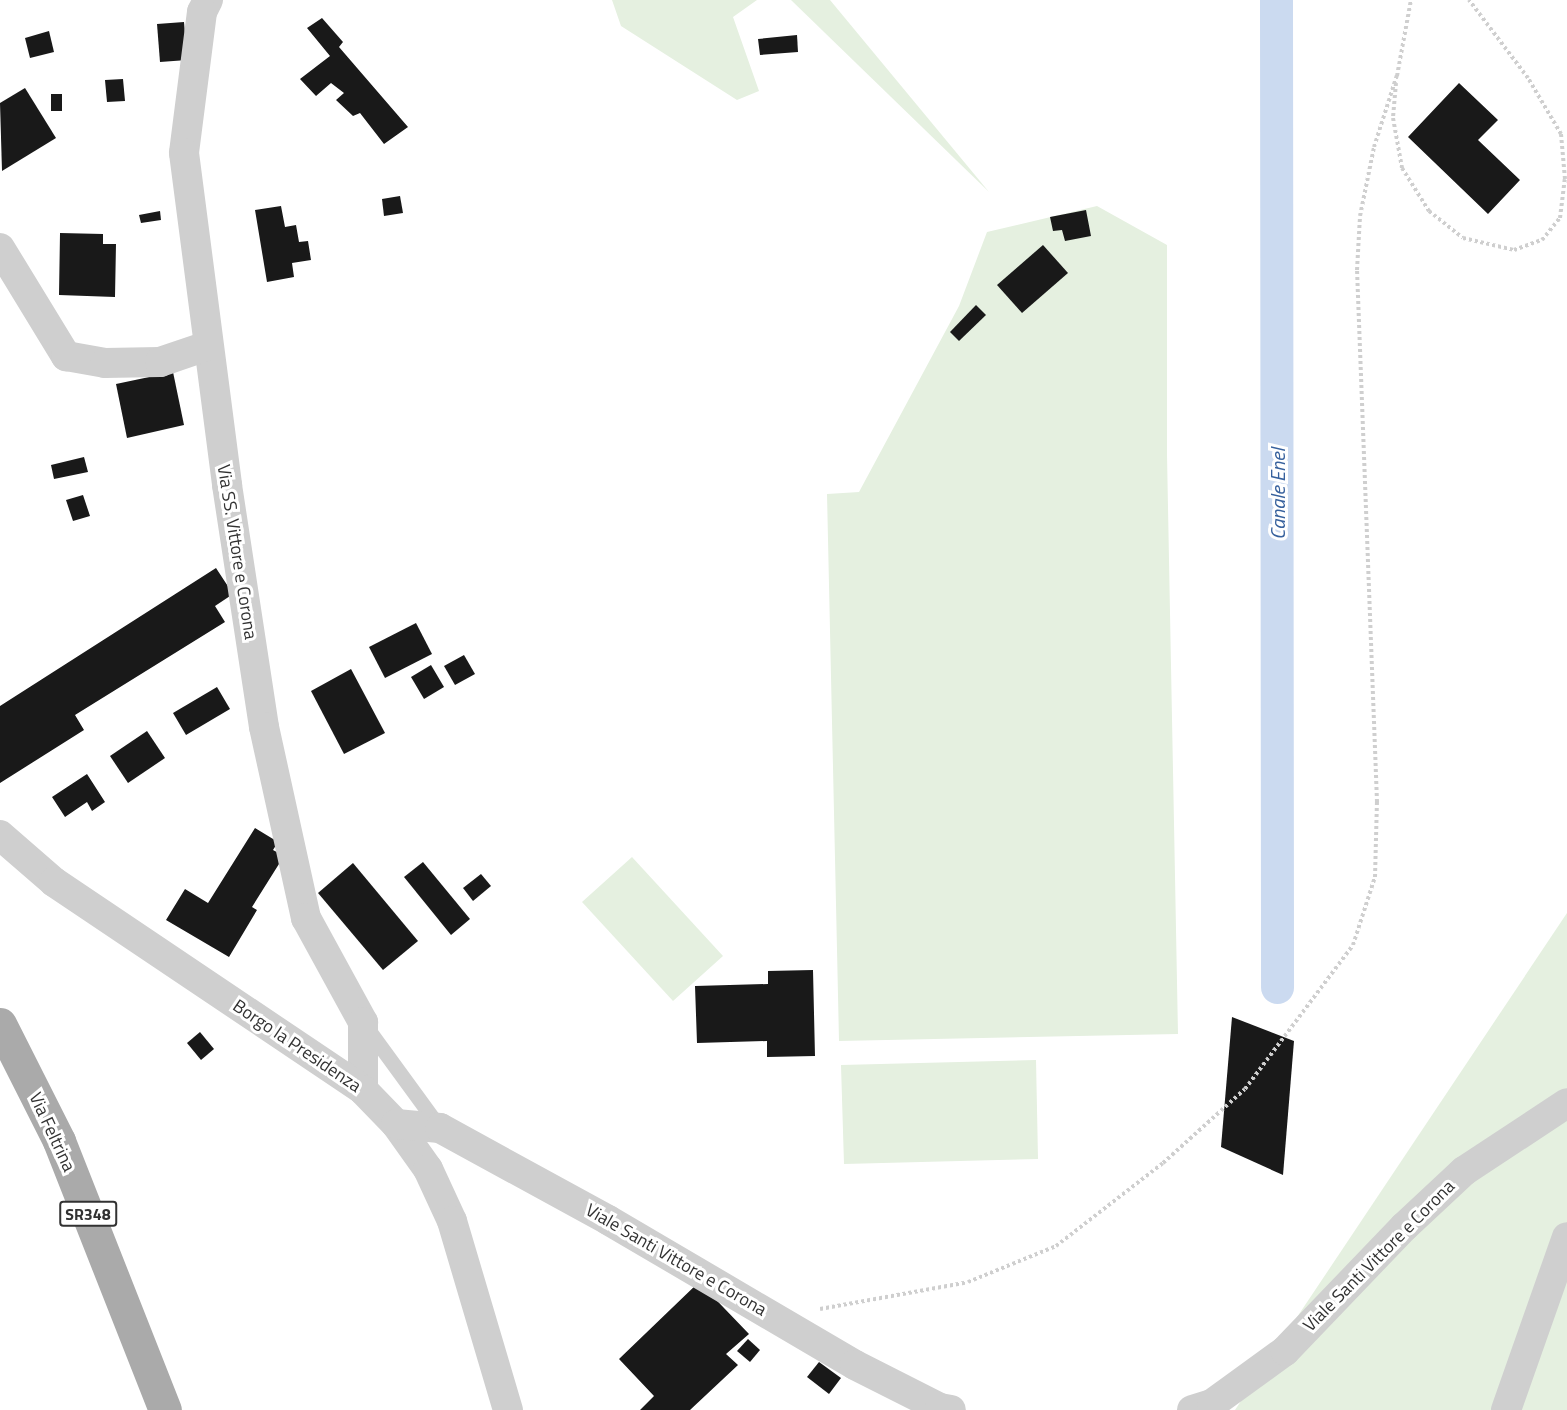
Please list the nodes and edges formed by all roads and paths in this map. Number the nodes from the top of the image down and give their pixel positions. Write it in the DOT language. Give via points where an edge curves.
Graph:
graph roads {
  1 [pos="208,0"];
  2 [pos="1411,0"];
  3 [pos="1469,0"];
  4 [pos="1397,75"];
  5 [pos="0,248"];
  6 [pos="207,346"];
  7 [pos="2,839"];
  8 [pos="363,1022"];
  9 [pos="0,1024"];
  10 [pos="363,1090"];
  11 [pos="1567,1103"];
  12 [pos="396,1124"];
  13 [pos="440,1128"];
  14 [pos="1567,1237"];
  15 [pos="772,1316"];
  16 [pos="165,1410"];
  17 [pos="508,1410"];
  18 [pos="951,1410"];
  19 [pos="1192,1410"];
  20 [pos="1506,1410"];
  1 -- 6 [label="street, Via SS. Vittore e Corona" via="202,12 184,153"];
  2 -- 4 [label="path"];
  3 -- 4 [label="path" via="1528,78 1561,134 1566,179 1560,218 1542,240 1514,250 1463,238 1429,212 1402,168 1393,118"];
  4 -- 15 [label="path" via="1374,147 1360,216 1357,270 1377,802 1375,877 1353,945 1245,1089 1162,1163 1056,1246 968,1282"];
  5 -- 6 [label="street" via="66,356 105,363 160,362"];
  6 -- 8 [label="street, Via SS. Vittore e Corona" via="264,727 306,918"];
  7 -- 10 [label="street, Borgo la Presidenza" via="54,882"];
  8 -- 10 [label="street, Via SS. Vittore e Corona"];
  8 -- 13 [label="lane"];
  9 -- 16 [label="main road, Via Feltrina / SR348" via="59,1141"];
  10 -- 12 [label="street, Borgo la Presidenza"];
  11 -- 19 [label="street, Viale Santi Vittore e Corona" via="1464,1171 1404,1227 1285,1351 1212,1404"];
  12 -- 13 [label="street, Viale Santi Vittore e Corona" via="422,1123"];
  12 -- 17 [label="street, Borgo la Presidenza" via="428,1169 452,1221"];
  13 -- 15 [label="street, Viale Santi Vittore e Corona"];
  14 -- 20 [label="street"];
  15 -- 18 [label="street, Viale Santi Vittore e Corona" via="855,1365"];
}
